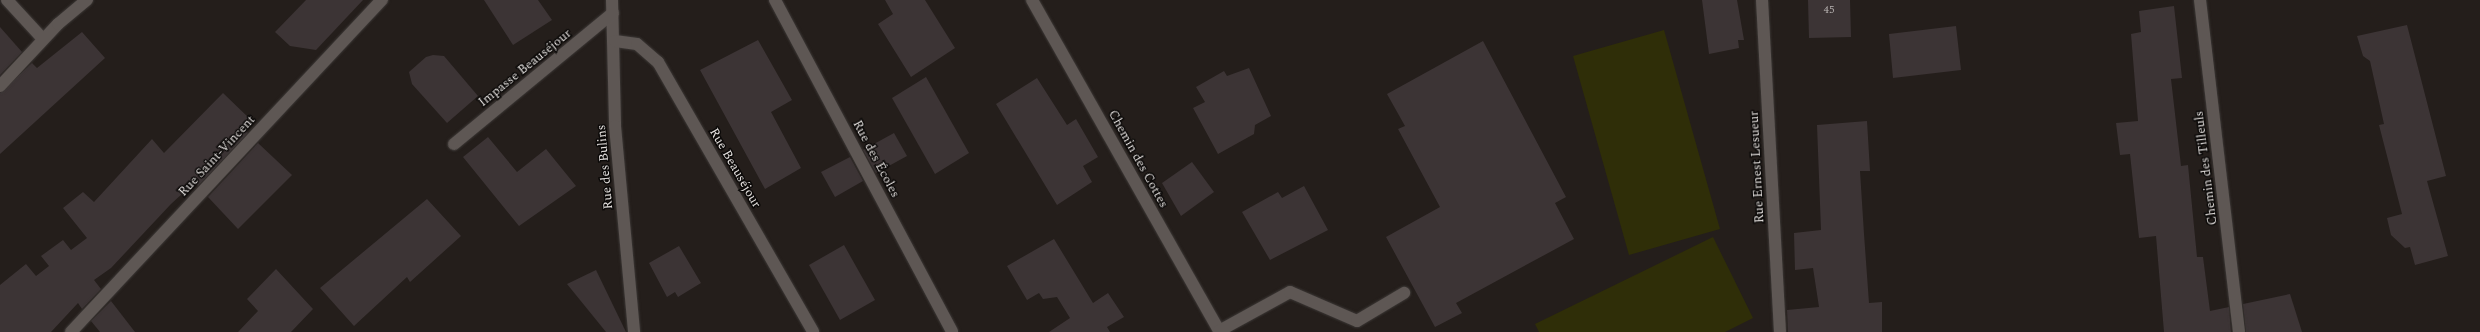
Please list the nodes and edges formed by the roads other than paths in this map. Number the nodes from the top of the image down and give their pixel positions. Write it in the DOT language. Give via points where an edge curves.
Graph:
graph roads {
  1 [pos="7,0"];
  2 [pos="87,0"];
  3 [pos="382,0"];
  4 [pos="612,0"];
  5 [pos="775,0"];
  6 [pos="1032,0"];
  7 [pos="1762,0"];
  8 [pos="2200,0"];
  9 [pos="613,13"];
  10 [pos="43,39"];
  11 [pos="615,41"];
  12 [pos="0,86"];
  13 [pos="454,144"];
  14 [pos="1404,293"];
  15 [pos="1219,331"];
  16 [pos="71,332"];
  17 [pos="634,332"];
  18 [pos="813,332"];
  19 [pos="952,332"];
  20 [pos="1780,332"];
  21 [pos="2239,332"];
  1 -- 10 [label="street"];
  2 -- 10 [label="street"];
  3 -- 16 [label="street, Rue Saint-Vincent"];
  4 -- 9 [label="street, Rue des Bulins"];
  5 -- 19 [label="street, Rue des Écoles"];
  6 -- 15 [label="street, Chemin des Cottes"];
  7 -- 20 [label="street, Rue Ernest Lesueur"];
  8 -- 21 [label="street, Chemin des Tilleuls"];
  9 -- 11 [label="street, Rue des Bulins"];
  9 -- 13 [label="street, Impasse Beauséjour"];
  10 -- 12 [label="street"];
  11 -- 17 [label="street, Rue des Bulins" via="615,126"];
  11 -- 18 [label="street, Rue Beauséjour" via="637,44 658,62"];
  14 -- 15 [label="street" via="1357,321 1290,292"];
}
